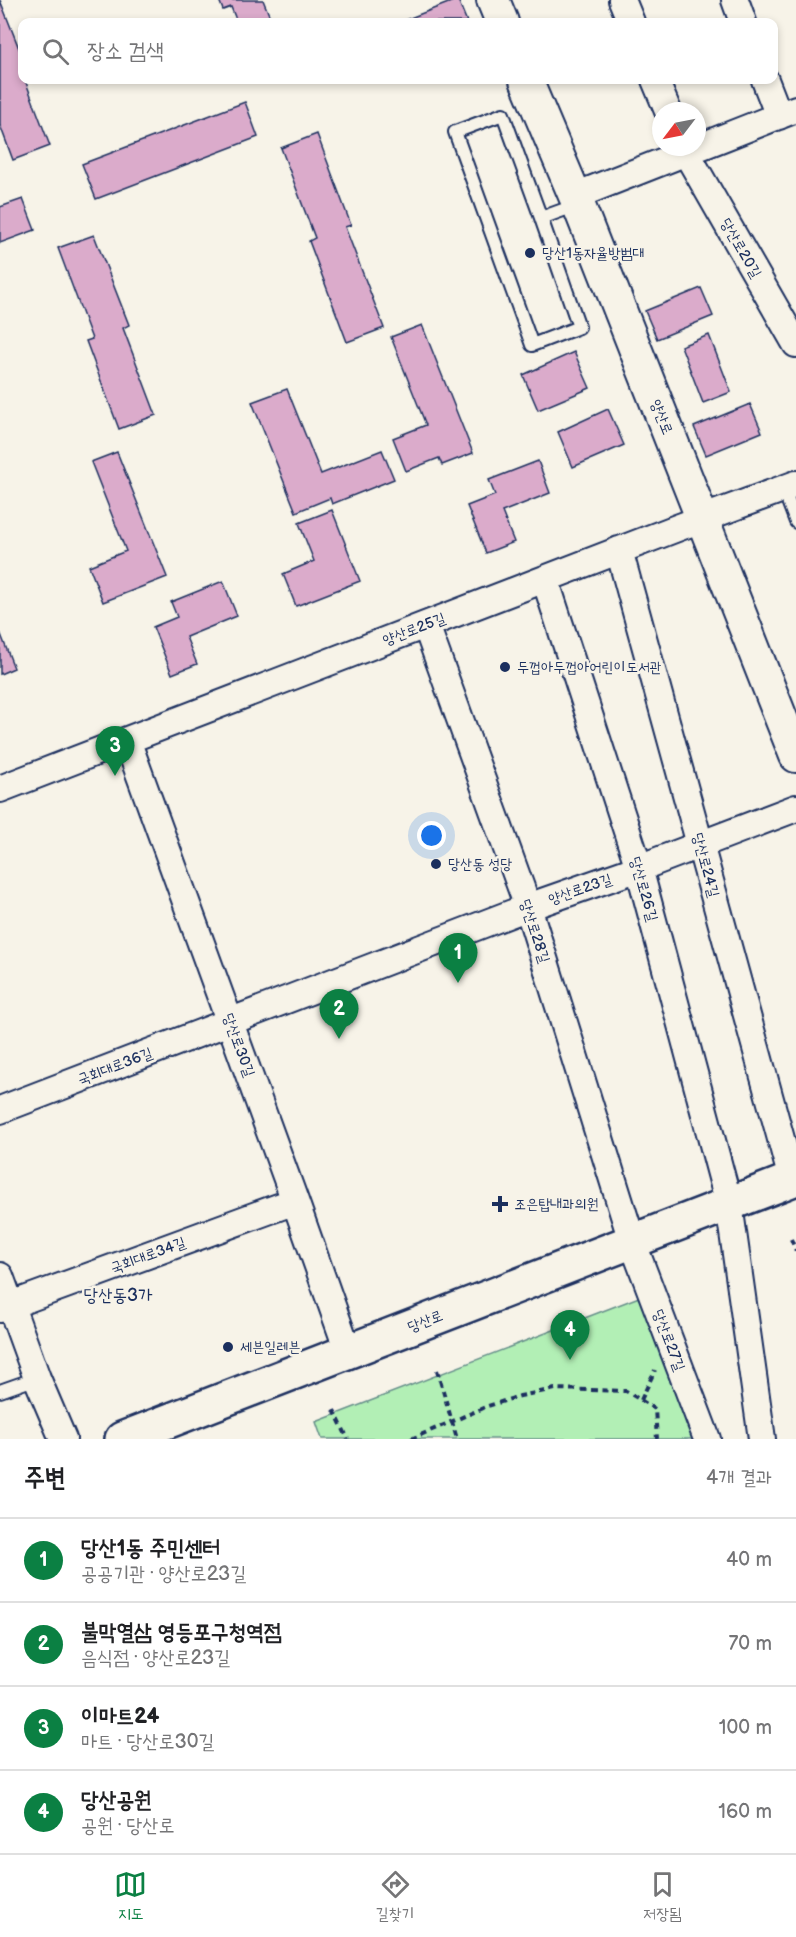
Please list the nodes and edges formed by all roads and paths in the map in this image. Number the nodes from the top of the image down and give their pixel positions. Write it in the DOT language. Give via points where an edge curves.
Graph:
graph roads {
  1 [pos="493,0"];
  2 [pos="622,0"];
  3 [pos="735,0"];
  4 [pos="500,18"];
  5 [pos="630,18"];
  6 [pos="742,18"];
  7 [pos="528,84"];
  8 [pos="657,84"];
  9 [pos="768,84"];
  10 [pos="664,102"];
  11 [pos="787,112"];
  12 [pos="706,142"];
  13 [pos="671,156"];
  14 [pos="687,156"];
  15 [pos="576,201"];
  16 [pos="541,218"];
  17 [pos="796,344"];
  18 [pos="790,486"];
  19 [pos="702,518"];
  20 [pos="796,522"];
  21 [pos="619,550"];
  22 [pos="545,579"];
  23 [pos="426,625"];
  24 [pos="127,740"];
  25 [pos="796,756"];
  26 [pos="0,789"];
  27 [pos="796,808"];
  28 [pos="700,845"];
  29 [pos="639,868"];
  30 [pos="528,907"];
  31 [pos="230,1022"];
  32 [pos="0,1110"];
  33 [pos="794,1179"];
  34 [pos="295,1201"];
  35 [pos="729,1204"];
  36 [pos="791,1239"];
  37 [pos="633,1241"];
  38 [pos="796,1251"];
  39 [pos="0,1276"];
  40 [pos="5,1307"];
  41 [pos="348,1351"];
  42 [pos="437,1370"];
  43 [pos="37,1378"];
  44 [pos="0,1392"];
  45 [pos="334,1410"];
  46 [pos="452,1421"];
  47 [pos="63,1439"];
  48 [pos="122,1439"];
  49 [pos="348,1439"];
  50 [pos="411,1439"];
  51 [pos="457,1439"];
  52 [pos="657,1439"];
  53 [pos="707,1439"];
  54 [pos="762,1439"];
  1 -- 4 [label="street"];
  2 -- 5 [label="street"];
  3 -- 6 [label="street"];
  7 -- 15 [label="street, 양산로"];
  8 -- 10 [label="street"];
  9 -- 11 [label="street"];
  11 -- 12 [label="street"];
  13 -- 15 [label="street"];
  14 -- 17 [label="street, 당산로20길"];
  15 -- 16 [label="lane"];
  15 -- 19 [label="street, 양산로"];
  16 -- 16 [label="lane" via="503,114 455,132 532,345 579,327"];
  18 -- 19 [label="street, 양산로25길"];
  18 -- 20 [label="lane"];
  19 -- 21 [label="street, 양산로25길"];
  19 -- 25 [label="street, 양산로"];
  21 -- 22 [label="street, 양산로25길"];
  21 -- 28 [label="street, 당산로24길"];
  22 -- 23 [label="street, 양산로25길"];
  22 -- 29 [label="street, 당산로26길"];
  23 -- 24 [label="street, 양산로25길"];
  23 -- 30 [label="street, 당산로28길"];
  24 -- 26 [label="street, 양산로25길"];
  24 -- 31 [label="street, 당산로30길"];
  27 -- 28 [label="street, 양산로23길"];
  28 -- 29 [label="street, 양산로23길"];
  28 -- 33 [label="street, 당산로24길"];
  29 -- 30 [label="street, 양산로23길"];
  29 -- 35 [label="street, 당산로26길"];
  30 -- 31 [label="street, 양산로23길"];
  30 -- 37 [label="street, 당산로28길"];
  31 -- 32 [label="street, 국회대로36길"];
  31 -- 34 [label="street, 당산로30길"];
  33 -- 35 [label="main road, 당산로"];
  34 -- 40 [label="street, 국회대로34길"];
  34 -- 41 [label="street, 당산로30길"];
  35 -- 37 [label="main road, 당산로"];
  35 -- 54 [label="street"];
  36 -- 38 [label="path"];
  37 -- 41 [label="main road, 당산로"];
  37 -- 53 [label="street, 당산로27길"];
  39 -- 40 [label="street"];
  40 -- 43 [label="street"];
  41 -- 48 [label="main road, 당산로"];
  42 -- 46 [label="path"];
  43 -- 44 [label="lane"];
  43 -- 47 [label="street"];
  45 -- 49 [label="path"];
  46 -- 50 [label="path"];
  46 -- 51 [label="path"];
  46 -- 52 [label="path" via="520,1396 555,1389 626,1391 655,1409"];
}
